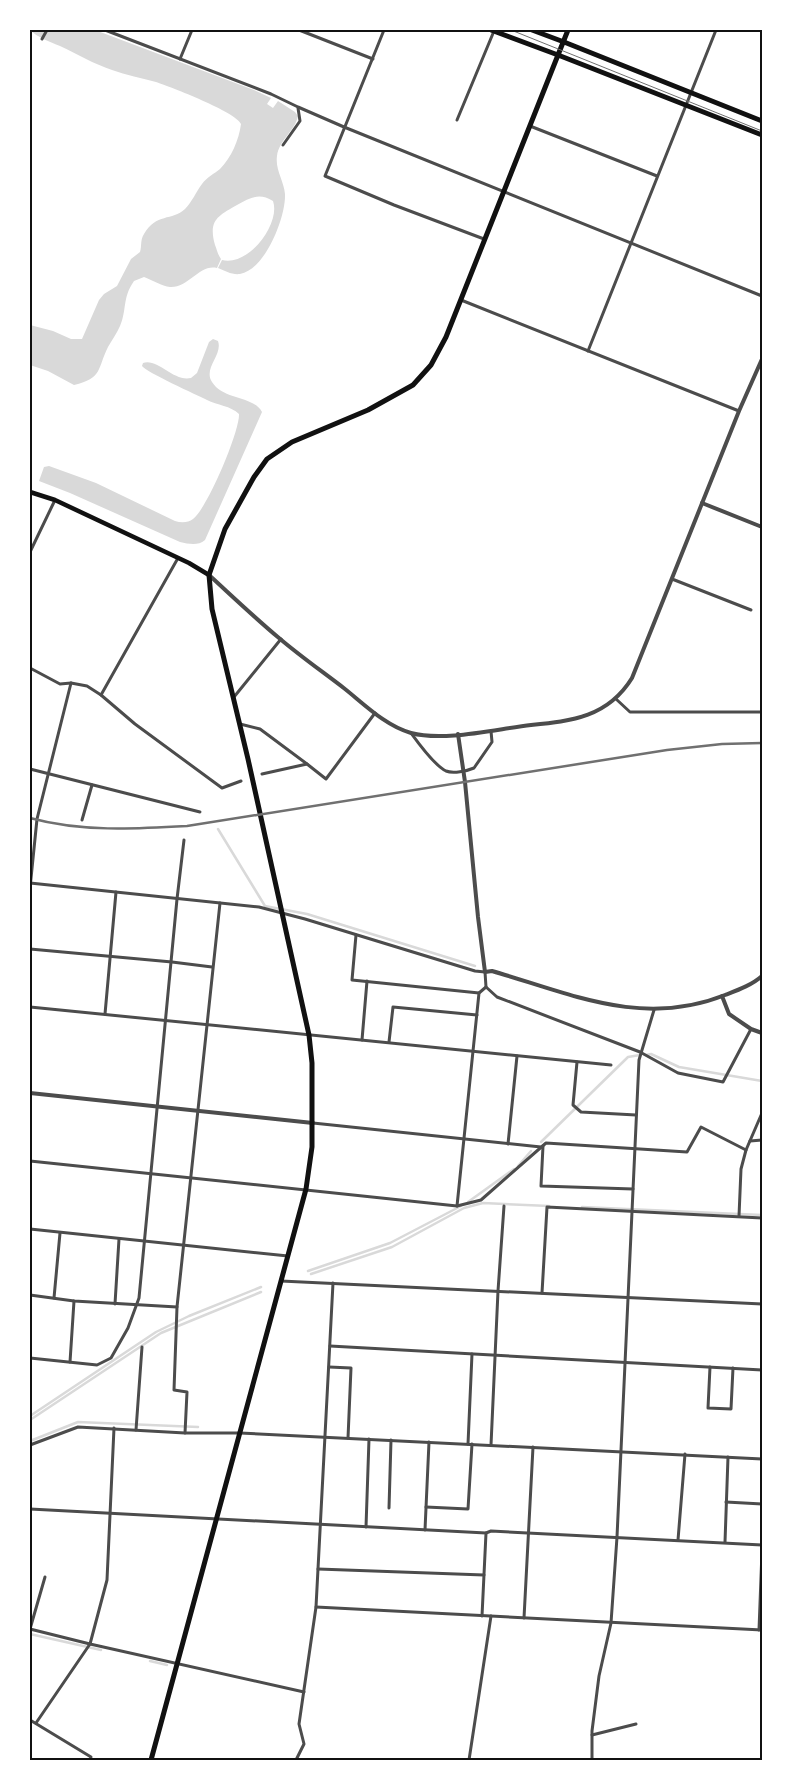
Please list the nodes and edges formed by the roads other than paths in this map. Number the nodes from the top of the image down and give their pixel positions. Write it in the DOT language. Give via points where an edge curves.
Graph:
graph roads {
  1 [pos="46,30"];
  2 [pos="105,30"];
  3 [pos="192,30"];
  4 [pos="299,30"];
  5 [pos="384,30"];
  6 [pos="532,30"];
  7 [pos="568,30"];
  8 [pos="716,30"];
  9 [pos="493,31"];
  10 [pos="42,39"];
  11 [pos="564,42"];
  12 [pos="558,55"];
  13 [pos="180,59"];
  14 [pos="373,59"];
  15 [pos="690,93"];
  16 [pos="686,104"];
  17 [pos="298,107"];
  18 [pos="457,120"];
  19 [pos="762,122"];
  20 [pos="530,126"];
  21 [pos="344,127"];
  22 [pos="762,135"];
  23 [pos="283,145"];
  24 [pos="657,176"];
  25 [pos="503,192"];
  26 [pos="484,239"];
  27 [pos="631,242"];
  28 [pos="762,296"];
  29 [pos="461,300"];
  30 [pos="588,350"];
  31 [pos="762,358"];
  32 [pos="739,411"];
  33 [pos="30,492"];
  34 [pos="55,500"];
  35 [pos="702,503"];
  36 [pos="762,527"];
  37 [pos="30,552"];
  38 [pos="178,558"];
  39 [pos="209,575"];
  40 [pos="672,579"];
  41 [pos="751,610"];
  42 [pos="280,639"];
  43 [pos="30,668"];
  44 [pos="71,683"];
  45 [pos="101,695"];
  46 [pos="234,697"];
  47 [pos="616,699"];
  48 [pos="762,712"];
  49 [pos="375,713"];
  50 [pos="240,724"];
  51 [pos="491,730"];
  52 [pos="411,733"];
  53 [pos="458,734"];
  54 [pos="307,764"];
  55 [pos="30,769"];
  56 [pos="463,771"];
  57 [pos="49,773"];
  58 [pos="262,774"];
  59 [pos="240,781"];
  60 [pos="92,785"];
  61 [pos="200,812"];
  62 [pos="82,820"];
  63 [pos="184,840"];
  64 [pos="30,883"];
  65 [pos="30,888"];
  66 [pos="116,892"];
  67 [pos="177,899"];
  68 [pos="220,903"];
  69 [pos="356,935"];
  70 [pos="30,949"];
  71 [pos="109,956"];
  72 [pos="172,962"];
  73 [pos="212,967"];
  74 [pos="485,972"];
  75 [pos="762,976"];
  76 [pos="367,981"];
  77 [pos="486,987"];
  78 [pos="479,993"];
  79 [pos="722,996"];
  80 [pos="30,1007"];
  81 [pos="654,1010"];
  82 [pos="105,1014"];
  83 [pos="477,1015"];
  84 [pos="166,1021"];
  85 [pos="206,1025"];
  86 [pos="751,1029"];
  87 [pos="762,1033"];
  88 [pos="308,1035"];
  89 [pos="362,1040"];
  90 [pos="389,1042"];
  91 [pos="473,1051"];
  92 [pos="641,1053"];
  93 [pos="516,1056"];
  94 [pos="577,1062"];
  95 [pos="611,1065"];
  96 [pos="30,1093"];
  97 [pos="157,1106"];
  98 [pos="198,1110"];
  99 [pos="762,1113"];
  100 [pos="636,1115"];
  101 [pos="313,1123"];
  102 [pos="464,1139"];
  103 [pos="750,1140"];
  104 [pos="762,1140"];
  105 [pos="508,1144"];
  106 [pos="542,1146"];
  107 [pos="635,1148"];
  108 [pos="746,1150"];
  109 [pos="30,1161"];
  110 [pos="151,1175"];
  111 [pos="190,1178"];
  112 [pos="306,1189"];
  113 [pos="633,1189"];
  114 [pos="457,1206"];
  115 [pos="504,1206"];
  116 [pos="632,1211"];
  117 [pos="738,1216"];
  118 [pos="762,1218"];
  119 [pos="30,1230"];
  120 [pos="60,1233"];
  121 [pos="119,1239"];
  122 [pos="145,1241"];
  123 [pos="184,1246"];
  124 [pos="288,1256"];
  125 [pos="281,1281"];
  126 [pos="333,1283"];
  127 [pos="498,1291"];
  128 [pos="542,1292"];
  129 [pos="30,1295"];
  130 [pos="628,1297"];
  131 [pos="54,1298"];
  132 [pos="74,1301"];
  133 [pos="115,1304"];
  134 [pos="762,1304"];
  135 [pos="136,1305"];
  136 [pos="177,1307"];
  137 [pos="330,1346"];
  138 [pos="142,1347"];
  139 [pos="472,1354"];
  140 [pos="496,1355"];
  141 [pos="30,1358"];
  142 [pos="70,1362"];
  143 [pos="624,1362"];
  144 [pos="329,1367"];
  145 [pos="710,1367"];
  146 [pos="733,1368"];
  147 [pos="762,1370"];
  148 [pos="114,1428"];
  149 [pos="185,1429"];
  150 [pos="136,1430"];
  151 [pos="240,1433"];
  152 [pos="324,1437"];
  153 [pos="348,1438"];
  154 [pos="369,1439"];
  155 [pos="391,1440"];
  156 [pos="429,1442"];
  157 [pos="470,1444"];
  158 [pos="30,1445"];
  159 [pos="491,1445"];
  160 [pos="533,1448"];
  161 [pos="620,1452"];
  162 [pos="685,1454"];
  163 [pos="728,1457"];
  164 [pos="762,1459"];
  165 [pos="726,1502"];
  166 [pos="762,1504"];
  167 [pos="389,1508"];
  168 [pos="426,1508"];
  169 [pos="30,1509"];
  170 [pos="110,1512"];
  171 [pos="217,1519"];
  172 [pos="320,1524"];
  173 [pos="366,1527"];
  174 [pos="425,1530"];
  175 [pos="486,1533"];
  176 [pos="529,1533"];
  177 [pos="617,1537"];
  178 [pos="678,1540"];
  179 [pos="724,1542"];
  180 [pos="762,1545"];
  181 [pos="762,1552"];
  182 [pos="318,1569"];
  183 [pos="484,1574"];
  184 [pos="45,1577"];
  185 [pos="316,1607"];
  186 [pos="482,1616"];
  187 [pos="491,1616"];
  188 [pos="524,1618"];
  189 [pos="611,1622"];
  190 [pos="30,1629"];
  191 [pos="760,1630"];
  192 [pos="89,1647"];
  193 [pos="178,1663"];
  194 [pos="304,1692"];
  195 [pos="30,1720"];
  196 [pos="36,1723"];
  197 [pos="636,1724"];
  198 [pos="592,1735"];
  199 [pos="90,1760"];
  200 [pos="151,1760"];
  201 [pos="296,1760"];
  202 [pos="469,1760"];
  203 [pos="592,1760"];
  1 -- 10 [label="street"];
  2 -- 13 [label="street"];
  3 -- 13 [label="street"];
  4 -- 14 [label="street"];
  5 -- 14 [label="street"];
  6 -- 11 [label="main road"];
  7 -- 11 [label="main road"];
  8 -- 15 [label="street"];
  9 -- 12 [label="main road"];
  9 -- 18 [label="street"];
  11 -- 12 [label="main road"];
  11 -- 15 [label="main road"];
  12 -- 16 [label="main road"];
  12 -- 20 [label="main road"];
  13 -- 17 [label="street"];
  14 -- 21 [label="street"];
  15 -- 16 [label="street"];
  15 -- 19 [label="main road"];
  16 -- 22 [label="main road"];
  16 -- 24 [label="street"];
  17 -- 21 [label="street"];
  17 -- 23 [label="street" via="300,121"];
  20 -- 24 [label="street"];
  20 -- 25 [label="main road"];
  21 -- 25 [label="street"];
  21 -- 26 [label="street" via="325,176"];
  24 -- 27 [label="street"];
  25 -- 26 [label="main road"];
  25 -- 27 [label="street"];
  26 -- 29 [label="main road"];
  27 -- 28 [label="street"];
  27 -- 30 [label="street"];
  29 -- 30 [label="street"];
  29 -- 39 [label="main road" via="431,365 413,385 377,406 292,442 267,459 225,529"];
  30 -- 32 [label="street"];
  31 -- 32 [label="street"];
  32 -- 35 [label="street"];
  33 -- 34 [label="main road"];
  34 -- 37 [label="street"];
  34 -- 38 [label="main road"];
  35 -- 36 [label="street"];
  35 -- 40 [label="street"];
  38 -- 39 [label="main road"];
  38 -- 45 [label="street"];
  39 -- 42 [label="street"];
  39 -- 46 [label="main road" via="212,609"];
  40 -- 41 [label="street"];
  40 -- 47 [label="street" via="632,678"];
  42 -- 46 [label="street"];
  42 -- 49 [label="street"];
  43 -- 44 [label="street" via="60,684"];
  44 -- 45 [label="street" via="87,686"];
  44 -- 57 [label="street"];
  45 -- 59 [label="street" via="222,788"];
  46 -- 50 [label="main road"];
  47 -- 48 [label="street" via="630,712"];
  47 -- 51 [label="street" via="594,713 574,719"];
  49 -- 52 [label="street" via="395,727"];
  49 -- 54 [label="street" via="326,779"];
  50 -- 54 [label="street" via="260,729"];
  50 -- 88 [label="main road"];
  51 -- 53 [label="street"];
  51 -- 56 [label="street" via="492,742 474,768"];
  52 -- 53 [label="street"];
  52 -- 56 [label="street" via="423,750 447,771"];
  53 -- 56 [label="street"];
  54 -- 58 [label="street"];
  55 -- 57 [label="street"];
  56 -- 74 [label="street"];
  57 -- 60 [label="street"];
  57 -- 64 [label="street" via="37,820"];
  60 -- 61 [label="street"];
  60 -- 62 [label="street"];
  63 -- 67 [label="street"];
  64 -- 65 [label="street"];
  64 -- 66 [label="street"];
  66 -- 67 [label="street"];
  66 -- 71 [label="street"];
  67 -- 68 [label="street"];
  67 -- 72 [label="street"];
  68 -- 69 [label="street" via="259,907"];
  68 -- 73 [label="street"];
  69 -- 74 [label="street"];
  69 -- 76 [label="street" via="352,980"];
  70 -- 71 [label="street"];
  71 -- 72 [label="street"];
  71 -- 82 [label="street"];
  72 -- 73 [label="street"];
  72 -- 84 [label="street"];
  73 -- 85 [label="street"];
  74 -- 77 [label="street"];
  74 -- 81 [label="street" via="492,971 618,1007"];
  75 -- 79 [label="street" via="756,982"];
  76 -- 78 [label="street"];
  76 -- 89 [label="street"];
  77 -- 78 [label="street"];
  77 -- 92 [label="street" via="497,997"];
  78 -- 83 [label="street"];
  79 -- 81 [label="street" via="697,1005"];
  79 -- 86 [label="street" via="729,1014"];
  80 -- 82 [label="street"];
  81 -- 92 [label="street"];
  82 -- 84 [label="street"];
  83 -- 90 [label="street" via="393,1007"];
  83 -- 91 [label="street"];
  84 -- 85 [label="street"];
  84 -- 97 [label="street"];
  85 -- 88 [label="street"];
  85 -- 98 [label="street"];
  86 -- 87 [label="street"];
  86 -- 92 [label="street" via="723,1082 678,1073"];
  88 -- 89 [label="street"];
  88 -- 101 [label="main road"];
  89 -- 90 [label="street"];
  90 -- 91 [label="street"];
  91 -- 93 [label="street"];
  91 -- 102 [label="street"];
  92 -- 100 [label="street"];
  93 -- 94 [label="street"];
  93 -- 105 [label="street"];
  94 -- 95 [label="street"];
  94 -- 100 [label="street" via="573,1105 581,1112"];
  96 -- 97 [label="street"];
  97 -- 98 [label="street"];
  97 -- 110 [label="street"];
  98 -- 101 [label="street"];
  98 -- 111 [label="street"];
  99 -- 103 [label="street"];
  100 -- 107 [label="street"];
  101 -- 102 [label="street"];
  101 -- 112 [label="main road"];
  102 -- 105 [label="street"];
  102 -- 114 [label="street"];
  103 -- 104 [label="street"];
  103 -- 108 [label="street"];
  105 -- 106 [label="street"];
  106 -- 107 [label="street" via="546,1143"];
  106 -- 113 [label="street" via="541,1186"];
  106 -- 114 [label="street" via="481,1200"];
  107 -- 108 [label="street" via="687,1152 701,1127"];
  107 -- 113 [label="street"];
  108 -- 117 [label="street" via="741,1169"];
  109 -- 110 [label="street"];
  110 -- 111 [label="street"];
  110 -- 122 [label="street"];
  111 -- 112 [label="street"];
  111 -- 123 [label="street"];
  112 -- 114 [label="street"];
  112 -- 124 [label="main road"];
  113 -- 116 [label="street"];
  115 -- 127 [label="street"];
  116 -- 117 [label="street"];
  116 -- 128 [label="street" via="547,1207"];
  116 -- 130 [label="street"];
  117 -- 118 [label="street"];
  119 -- 120 [label="street"];
  120 -- 121 [label="street"];
  120 -- 131 [label="street"];
  121 -- 122 [label="street"];
  121 -- 133 [label="street"];
  122 -- 123 [label="street"];
  122 -- 135 [label="street"];
  123 -- 124 [label="street"];
  123 -- 136 [label="street"];
  124 -- 125 [label="main road"];
  125 -- 126 [label="street"];
  125 -- 151 [label="main road"];
  126 -- 127 [label="street"];
  126 -- 137 [label="street"];
  127 -- 128 [label="street"];
  127 -- 140 [label="street"];
  128 -- 130 [label="street"];
  129 -- 131 [label="street"];
  130 -- 134 [label="street"];
  130 -- 143 [label="street"];
  131 -- 132 [label="street"];
  132 -- 133 [label="street"];
  132 -- 142 [label="street"];
  133 -- 135 [label="street"];
  135 -- 136 [label="street"];
  135 -- 142 [label="street" via="112,1358 97,1365"];
  136 -- 149 [label="street" via="174,1390 187,1392"];
  137 -- 139 [label="street"];
  137 -- 144 [label="street"];
  138 -- 150 [label="street"];
  139 -- 140 [label="street"];
  139 -- 157 [label="street"];
  140 -- 143 [label="street"];
  140 -- 159 [label="street"];
  141 -- 142 [label="street"];
  143 -- 145 [label="street"];
  143 -- 161 [label="street"];
  144 -- 152 [label="street"];
  144 -- 153 [label="street" via="351,1368"];
  145 -- 146 [label="street"];
  145 -- 146 [label="street" via="708,1408 731,1409"];
  146 -- 147 [label="street"];
  148 -- 150 [label="street"];
  148 -- 158 [label="street" via="78,1427"];
  148 -- 170 [label="street"];
  149 -- 150 [label="street"];
  149 -- 151 [label="street"];
  151 -- 152 [label="street"];
  151 -- 171 [label="main road"];
  152 -- 153 [label="street"];
  152 -- 172 [label="street"];
  153 -- 154 [label="street"];
  154 -- 155 [label="street"];
  154 -- 173 [label="street"];
  155 -- 156 [label="street"];
  155 -- 167 [label="street"];
  156 -- 157 [label="street"];
  156 -- 168 [label="street"];
  157 -- 159 [label="street"];
  157 -- 168 [label="street" via="468,1509"];
  159 -- 160 [label="street"];
  160 -- 161 [label="street"];
  160 -- 176 [label="street"];
  161 -- 162 [label="street"];
  161 -- 177 [label="street"];
  162 -- 163 [label="street"];
  162 -- 178 [label="street"];
  163 -- 164 [label="street"];
  163 -- 165 [label="street"];
  165 -- 166 [label="street"];
  165 -- 179 [label="street"];
  168 -- 174 [label="street"];
  169 -- 170 [label="street"];
  170 -- 171 [label="street"];
  170 -- 192 [label="street" via="106,1580"];
  171 -- 172 [label="street"];
  171 -- 193 [label="main road"];
  172 -- 173 [label="street"];
  172 -- 182 [label="street"];
  173 -- 174 [label="street"];
  174 -- 175 [label="street"];
  175 -- 176 [label="street"];
  175 -- 183 [label="street"];
  176 -- 177 [label="street"];
  176 -- 188 [label="street"];
  177 -- 178 [label="street"];
  177 -- 189 [label="street"];
  178 -- 179 [label="street"];
  179 -- 180 [label="street"];
  181 -- 191 [label="street"];
  182 -- 183 [label="street"];
  182 -- 185 [label="street"];
  183 -- 186 [label="street"];
  184 -- 190 [label="street"];
  185 -- 186 [label="street"];
  185 -- 194 [label="street"];
  186 -- 187 [label="street"];
  187 -- 188 [label="street"];
  187 -- 202 [label="street"];
  188 -- 189 [label="street"];
  189 -- 191 [label="street"];
  189 -- 198 [label="street" via="599,1676"];
  190 -- 192 [label="street"];
  192 -- 193 [label="street"];
  192 -- 196 [label="street"];
  193 -- 194 [label="street"];
  193 -- 200 [label="main road"];
  194 -- 201 [label="street" via="299,1724 304,1744"];
  195 -- 196 [label="street"];
  196 -- 199 [label="street" via="91,1756"];
  197 -- 198 [label="street"];
  198 -- 203 [label="street"];
}
